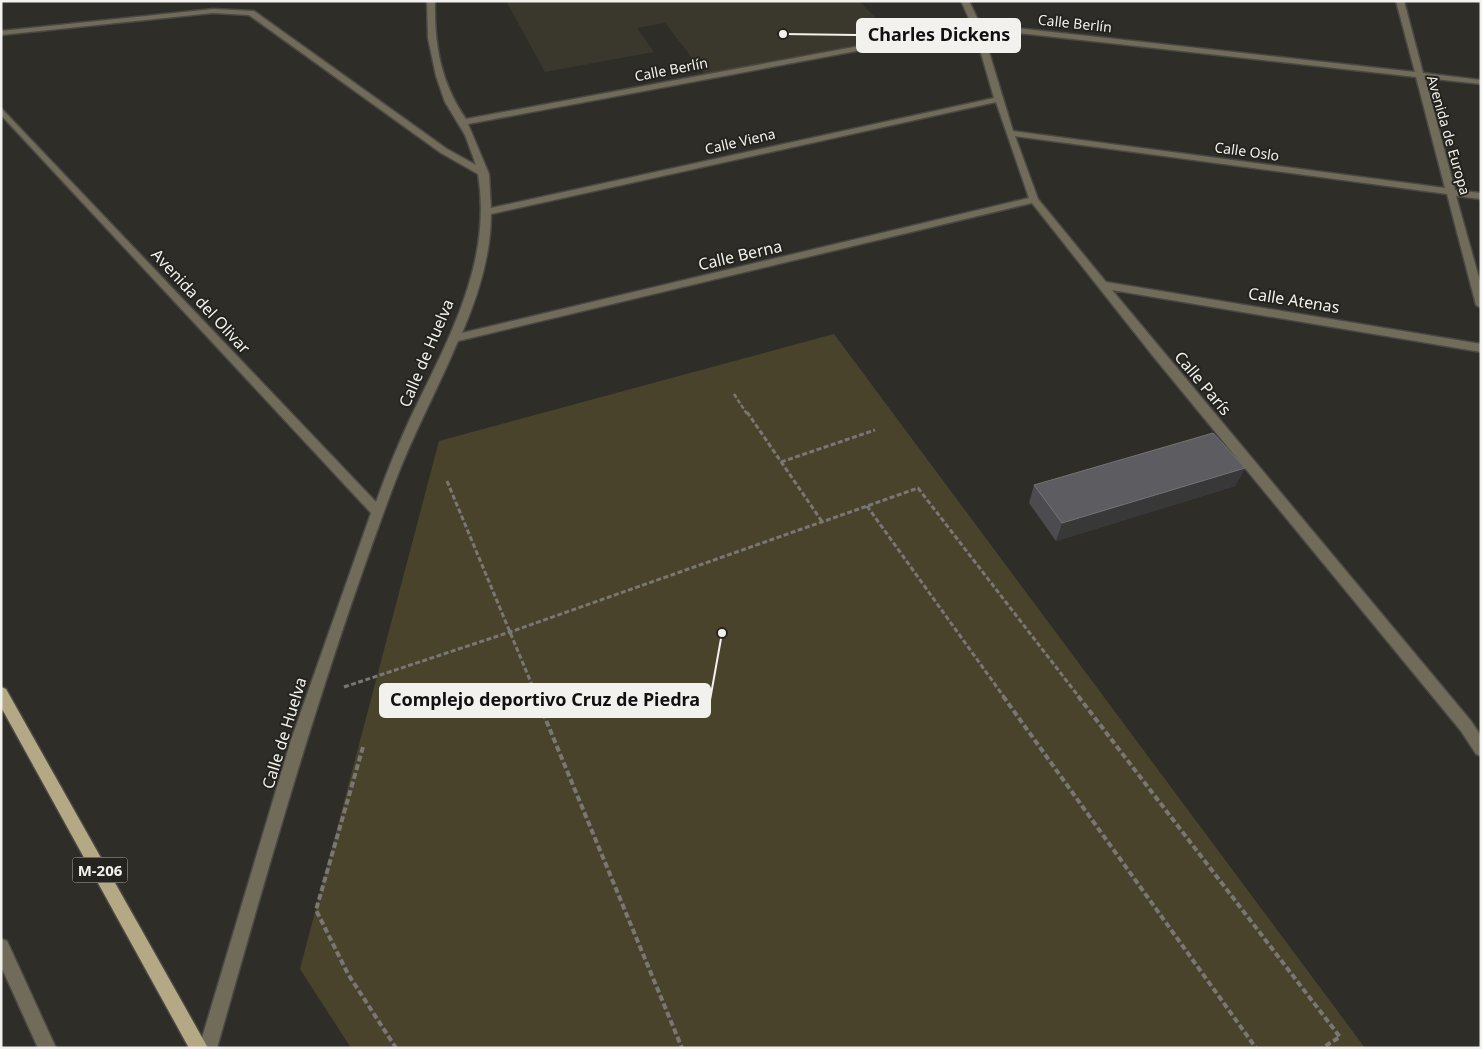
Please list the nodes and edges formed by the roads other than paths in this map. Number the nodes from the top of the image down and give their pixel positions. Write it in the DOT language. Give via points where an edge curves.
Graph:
graph roads {
  1 [pos="431,1"];
  2 [pos="965,1"];
  3 [pos="1400,1"];
  4 [pos="978,26"];
  5 [pos="1,33"];
  6 [pos="1418,74"];
  7 [pos="1481,82"];
  8 [pos="1000,98"];
  9 [pos="1,110"];
  10 [pos="463,122"];
  11 [pos="1009,133"];
  12 [pos="484,174"];
  13 [pos="1452,192"];
  14 [pos="1481,196"];
  15 [pos="1034,200"];
  16 [pos="487,212"];
  17 [pos="1102,285"];
  18 [pos="1481,304"];
  19 [pos="453,339"];
  20 [pos="1481,348"];
  21 [pos="378,512"];
  22 [pos="1,692"];
  23 [pos="1466,726"];
  24 [pos="1481,736"];
  25 [pos="1481,749"];
  26 [pos="1,947"];
  27 [pos="47,1048"];
  28 [pos="199,1048"];
  29 [pos="208,1048"];
  1 -- 10 [label="street, Calle de Huelva" via="429,22 441,79 448,101"];
  2 -- 4 [label="street, Calle París"];
  3 -- 6 [label="street, Avenida de Europa"];
  4 -- 6 [label="street, Calle Berlín"];
  4 -- 8 [label="street, Calle París"];
  4 -- 10 [label="street, Calle Berlín"];
  5 -- 12 [label="street" via="213,10 251,13 444,151"];
  6 -- 7 [label="street, Calle Berlín"];
  6 -- 13 [label="street, Avenida de Europa"];
  8 -- 11 [label="street, Calle París"];
  8 -- 16 [label="street, Calle Viena"];
  9 -- 21 [label="street, Avenida del Olivar"];
  10 -- 12 [label="street, Calle de Huelva"];
  11 -- 13 [label="street, Calle Oslo"];
  11 -- 15 [label="street, Calle París"];
  12 -- 16 [label="street, Calle de Huelva"];
  13 -- 14 [label="street, Calle Oslo"];
  13 -- 18 [label="street, Avenida de Europa"];
  15 -- 17 [label="street, Calle París"];
  15 -- 19 [label="street, Calle Berna"];
  16 -- 19 [label="street, Calle de Huelva" via="477,276"];
  17 -- 20 [label="street, Calle Atenas"];
  17 -- 23 [label="street, Calle París"];
  19 -- 21 [label="street, Calle de Huelva"];
  21 -- 29 [label="street, Calle de Huelva" via="312,697"];
  22 -- 28 [label="main road, M-206"];
  23 -- 24 [label="street"];
  23 -- 25 [label="street, Calle París"];
  26 -- 27 [label="street"];
}
